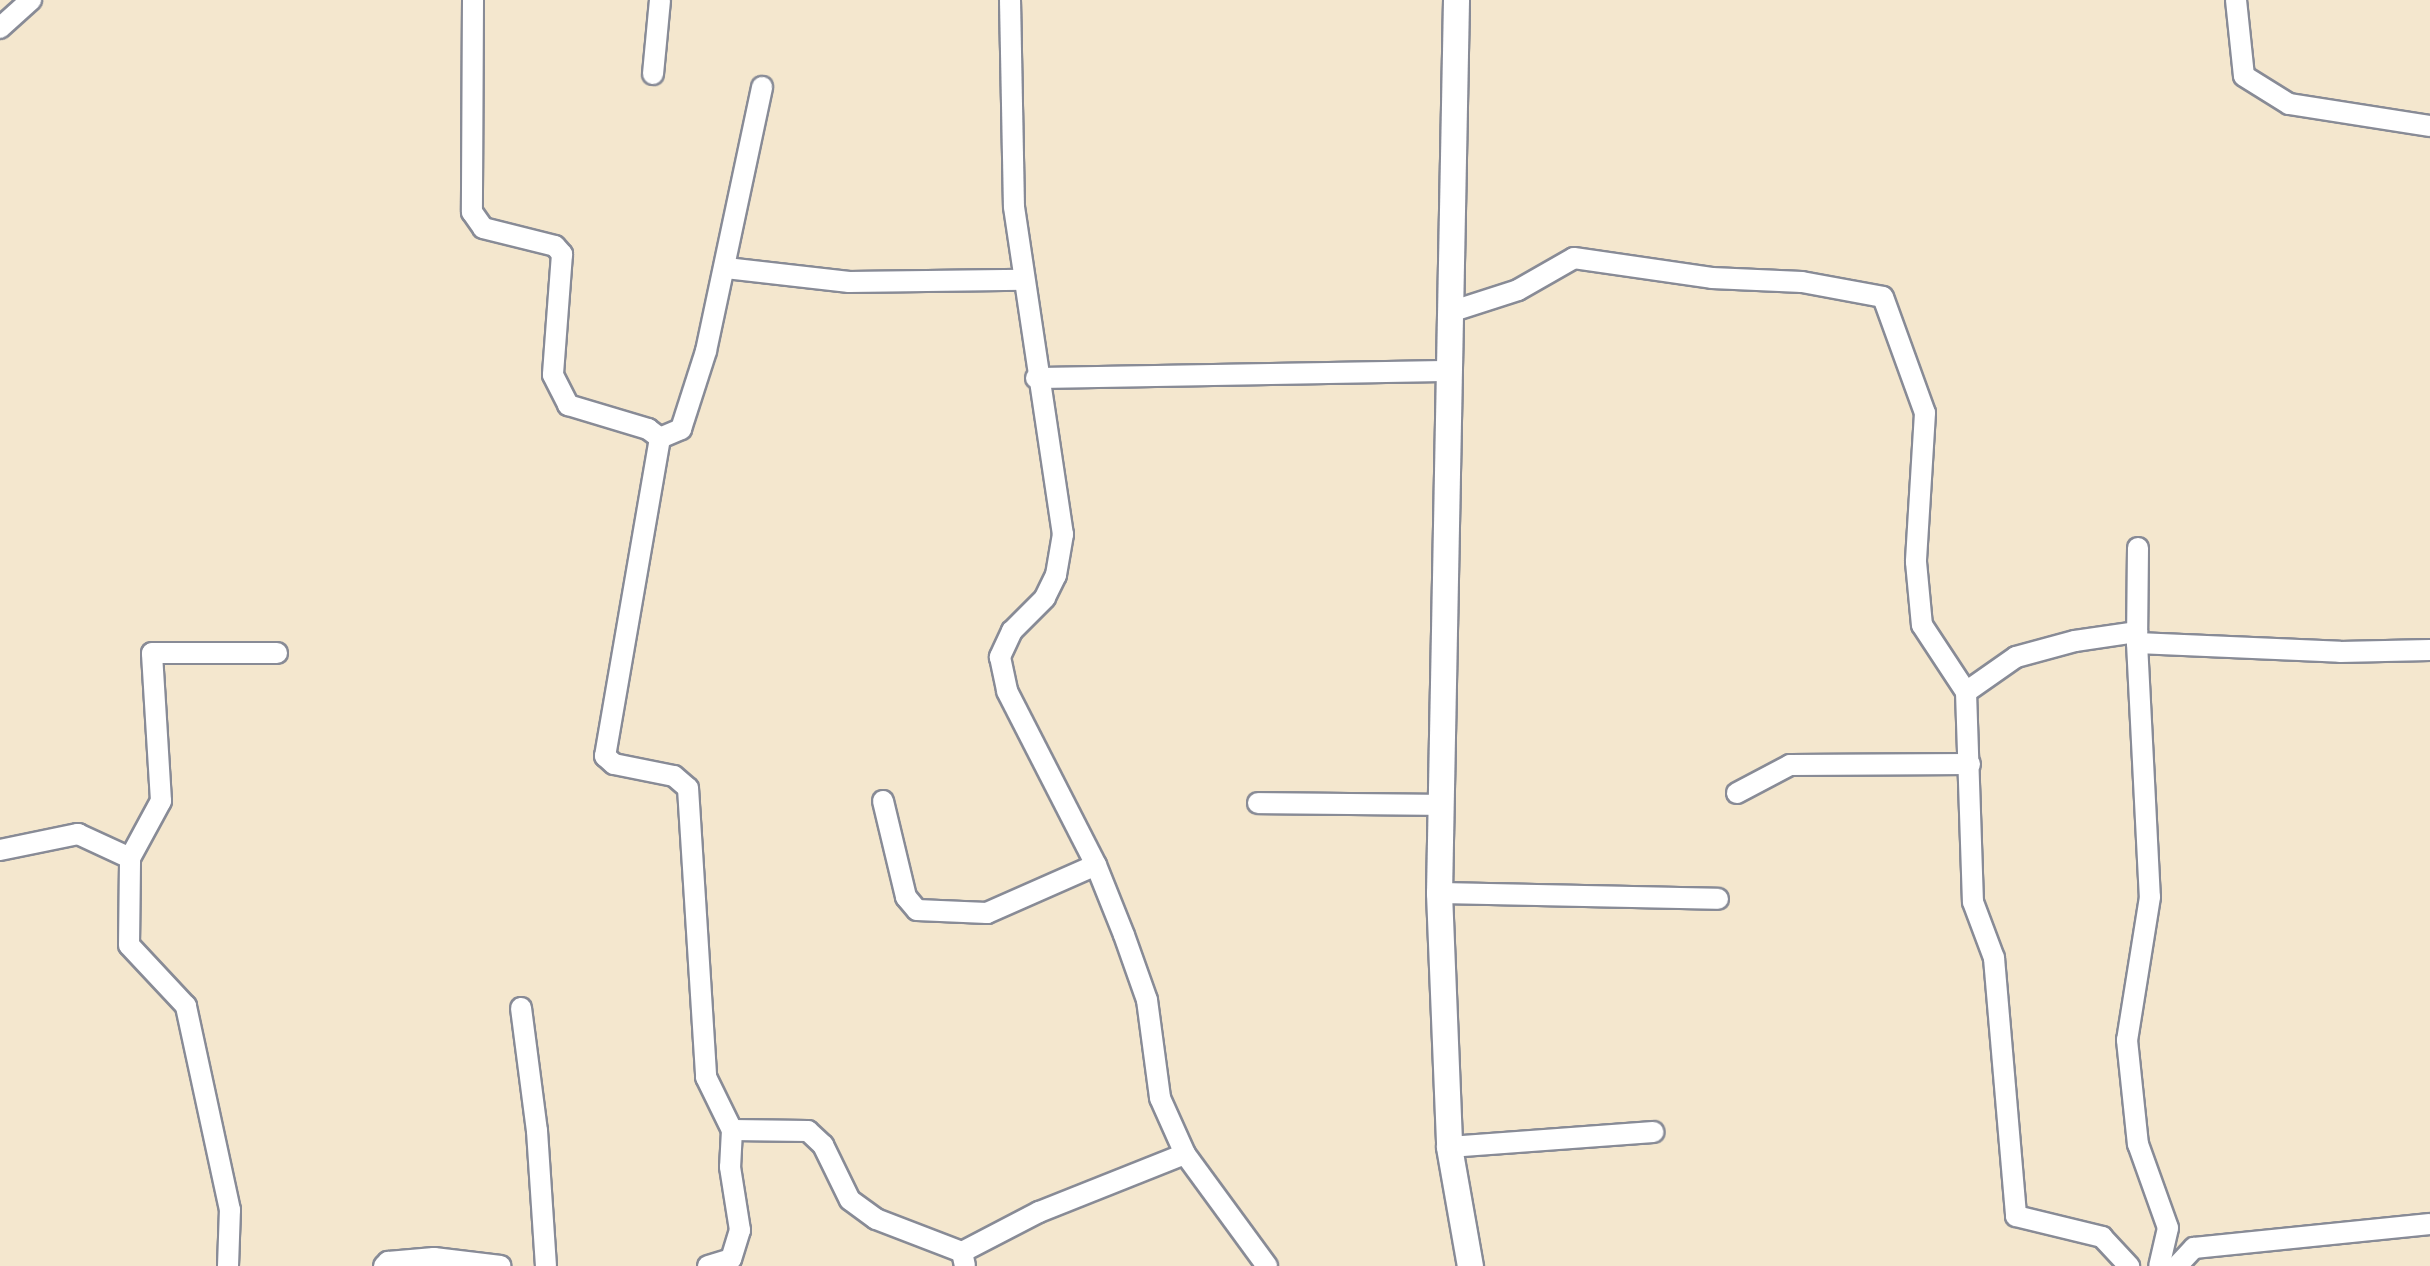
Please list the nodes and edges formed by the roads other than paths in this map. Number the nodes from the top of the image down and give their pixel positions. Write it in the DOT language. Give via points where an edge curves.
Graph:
graph roads {
  1 [pos="31,0"];
  2 [pos="473,0"];
  3 [pos="660,0"];
  4 [pos="1010,0"];
  5 [pos="1456,0"];
  6 [pos="2236,0"];
  7 [pos="0,28"];
  8 [pos="653,74"];
  9 [pos="762,87"];
  10 [pos="2430,126"];
  11 [pos="726,268"];
  12 [pos="1024,280"];
  13 [pos="1450,312"];
  14 [pos="1448,371"];
  15 [pos="1036,378"];
  16 [pos="660,438"];
  17 [pos="2138,548"];
  18 [pos="2137,638"];
  19 [pos="2430,650"];
  20 [pos="277,653"];
  21 [pos="1966,692"];
  22 [pos="1970,764"];
  23 [pos="1737,793"];
  24 [pos="884,802"];
  25 [pos="1258,804"];
  26 [pos="1441,805"];
  27 [pos="0,850"];
  28 [pos="130,858"];
  29 [pos="1096,865"];
  30 [pos="1439,893"];
  31 [pos="1718,899"];
  32 [pos="520,1008"];
  33 [pos="732,1130"];
  34 [pos="1653,1132"];
  35 [pos="1449,1147"];
  36 [pos="1186,1154"];
  37 [pos="2430,1224"];
  38 [pos="963,1259"];
  39 [pos="228,1266"];
  40 [pos="384,1266"];
  41 [pos="501,1266"];
  42 [pos="546,1266"];
  43 [pos="708,1266"];
  44 [pos="1267,1266"];
  45 [pos="1470,1266"];
  46 [pos="2129,1266"];
  47 [pos="2159,1266"];
  48 [pos="2176,1266"];
  1 -- 7 [label="street"];
  2 -- 16 [label="street" via="472,212 483,228 554,246 562,254 554,374 568,405 648,428"];
  3 -- 8 [label="street"];
  4 -- 12 [label="street" via="1014,207"];
  5 -- 13 [label="street"];
  6 -- 10 [label="street" via="2244,76 2289,104"];
  9 -- 11 [label="street"];
  11 -- 12 [label="street" via="850,282"];
  11 -- 16 [label="street" via="681,429"];
  12 -- 15 [label="street"];
  13 -- 14 [label="street"];
  13 -- 21 [label="street" via="1518,290 1574,258 1883,296 1925,414 1916,562 1922,626"];
  14 -- 15 [label="street"];
  14 -- 26 [label="street"];
  15 -- 29 [label="street" via="1064,534 1045,598 1012,632 1000,657 1007,691"];
  16 -- 33 [label="street" via="605,756 614,764 674,776 688,788 706,1077"];
  17 -- 18 [label="street"];
  18 -- 19 [label="street" via="2340,652"];
  18 -- 21 [label="street" via="2075,641 2016,657"];
  18 -- 47 [label="street" via="2150,897 2128,1040 2138,1144 2168,1228"];
  20 -- 28 [label="street" via="152,653 160,801"];
  21 -- 22 [label="street"];
  22 -- 23 [label="street" via="1790,765"];
  22 -- 46 [label="street" via="1972,902 1994,958 2016,1216 2102,1237"];
  24 -- 29 [label="street" via="906,897 917,910 987,913"];
  25 -- 26 [label="street"];
  26 -- 30 [label="street"];
  27 -- 28 [label="street" via="78,834"];
  28 -- 39 [label="street" via="129,945 186,1006 230,1210"];
  29 -- 36 [label="street" via="1147,1000 1160,1098"];
  30 -- 31 [label="street"];
  30 -- 35 [label="street"];
  32 -- 42 [label="street"];
  33 -- 38 [label="street" via="808,1131 850,1200"];
  33 -- 43 [label="street" via="740,1230 731,1259"];
  34 -- 35 [label="street"];
  35 -- 45 [label="street"];
  36 -- 38 [label="street" via="1038,1212"];
  36 -- 44 [label="street"];
  37 -- 48 [label="street" via="2194,1248"];
  40 -- 41 [label="street" via="434,1258"];
}
